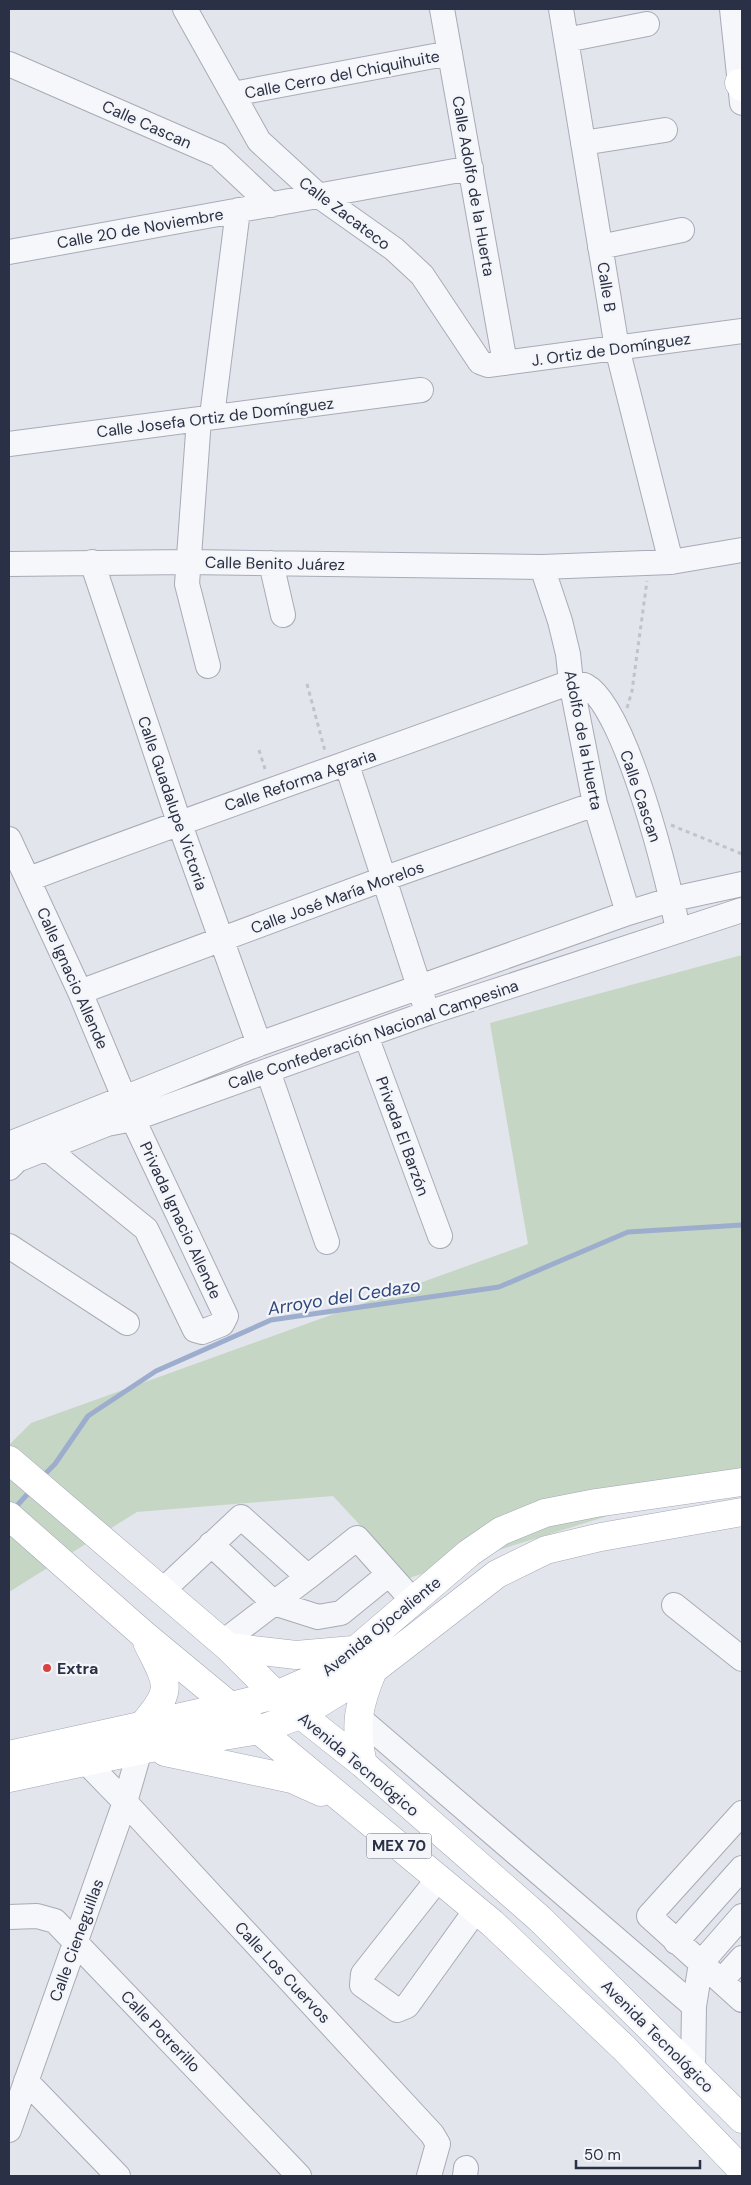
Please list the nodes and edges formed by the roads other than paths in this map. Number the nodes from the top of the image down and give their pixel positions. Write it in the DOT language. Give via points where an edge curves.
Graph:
graph roads {
  1 [pos="185,9"];
  2 [pos="442,9"];
  3 [pos="561,9"];
  4 [pos="732,9"];
  5 [pos="647,24"];
  6 [pos="566,40"];
  7 [pos="450,53"];
  8 [pos="11,66"];
  9 [pos="741,91"];
  10 [pos="233,94"];
  11 [pos="665,130"];
  12 [pos="583,143"];
  13 [pos="470,168"];
  14 [pos="319,196"];
  15 [pos="271,205"];
  16 [pos="238,210"];
  17 [pos="682,230"];
  18 [pos="600,247"];
  19 [pos="9,252"];
  20 [pos="742,331"];
  21 [pos="617,348"];
  22 [pos="480,362"];
  23 [pos="505,363"];
  24 [pos="422,390"];
  25 [pos="206,418"];
  26 [pos="9,444"];
  27 [pos="742,550"];
  28 [pos="92,562"];
  29 [pos="188,562"];
  30 [pos="660,562"];
  31 [pos="271,563"];
  32 [pos="9,564"];
  33 [pos="542,566"];
  34 [pos="284,616"];
  35 [pos="208,666"];
  36 [pos="571,682"];
  37 [pos="338,768"];
  38 [pos="595,804"];
  39 [pos="179,822"];
  40 [pos="9,839"];
  41 [pos="386,878"];
  42 [pos="29,879"];
  43 [pos="742,884"];
  44 [pos="672,899"];
  45 [pos="742,910"];
  46 [pos="628,913"];
  47 [pos="678,931"];
  48 [pos="221,940"];
  49 [pos="420,988"];
  50 [pos="80,992"];
  51 [pos="428,1013"];
  52 [pos="366,1036"];
  53 [pos="259,1044"];
  54 [pos="268,1071"];
  55 [pos="124,1096"];
  56 [pos="133,1119"];
  57 [pos="46,1148"];
  58 [pos="11,1155"];
  59 [pos="440,1236"];
  60 [pos="327,1242"];
  61 [pos="9,1246"];
  62 [pos="127,1323"];
  63 [pos="9,1460"];
  64 [pos="742,1482"];
  65 [pos="742,1512"];
  66 [pos="9,1516"];
  67 [pos="211,1544"];
  68 [pos="389,1574"];
  69 [pos="308,1577"];
  70 [pos="162,1591"];
  71 [pos="413,1601"];
  72 [pos="274,1602"];
  73 [pos="674,1605"];
  74 [pos="143,1634"];
  75 [pos="225,1644"];
  76 [pos="356,1649"];
  77 [pos="742,1659"];
  78 [pos="373,1670"];
  79 [pos="276,1695"];
  80 [pos="231,1706"];
  81 [pos="300,1715"];
  82 [pos="358,1717"];
  83 [pos="258,1730"];
  84 [pos="143,1742"];
  85 [pos="9,1755"];
  86 [pos="85,1761"];
  87 [pos="363,1764"];
  88 [pos="9,1778"];
  89 [pos="125,1802"];
  90 [pos="350,1804"];
  91 [pos="742,1813"];
  92 [pos="742,1868"];
  93 [pos="438,1879"];
  94 [pos="476,1910"];
  95 [pos="742,1916"];
  96 [pos="9,1917"];
  97 [pos="76,1942"];
  98 [pos="676,1942"];
  99 [pos="742,1958"];
  100 [pos="701,1962"];
  101 [pos="720,1981"];
  102 [pos="742,2000"];
  103 [pos="694,2006"];
  104 [pos="693,2070"];
  105 [pos="26,2081"];
  106 [pos="742,2119"];
  107 [pos="9,2130"];
  108 [pos="742,2170"];
  109 [pos="118,2176"];
  110 [pos="299,2176"];
  111 [pos="428,2176"];
  1 -- 10 [label="street, Calle Zacateco"];
  2 -- 7 [label="street, Calle Adolfo de la Huerta"];
  3 -- 6 [label="street, Calle B"];
  4 -- 9 [label="street"];
  5 -- 6 [label="street"];
  6 -- 12 [label="street, Calle B"];
  7 -- 10 [label="street, Calle Cerro del Chiquihuite"];
  7 -- 13 [label="street, Calle Adolfo de la Huerta"];
  8 -- 15 [label="street, Calle Cascan" via="218,155"];
  10 -- 14 [label="street, Calle Zacateco" via="259,141"];
  11 -- 12 [label="street"];
  12 -- 18 [label="street, Calle B"];
  13 -- 14 [label="street, Calle 20 de Noviembre"];
  13 -- 23 [label="street, Calle Adolfo de la Huerta"];
  14 -- 15 [label="street, Calle 20 de Noviembre"];
  14 -- 22 [label="street, Calle Zacateco" via="394,249 422,275"];
  15 -- 16 [label="street, Calle 20 de Noviembre"];
  16 -- 19 [label="street, Calle 20 de Noviembre"];
  16 -- 25 [label="street"];
  17 -- 18 [label="street"];
  18 -- 21 [label="street, Calle B"];
  20 -- 21 [label="street, J. Ortiz de Domínguez"];
  21 -- 23 [label="street, J. Ortiz de Domínguez"];
  21 -- 30 [label="street, Calle B"];
  22 -- 23 [label="street, J. Ortiz de Domínguez" via="488,365"];
  24 -- 25 [label="street, Calle Josefa Ortiz de Domínguez"];
  25 -- 26 [label="street, Calle Josefa Ortiz de Domínguez"];
  25 -- 29 [label="street"];
  27 -- 30 [label="street, Calle Benito Juárez"];
  28 -- 29 [label="street, Calle Benito Juárez"];
  28 -- 32 [label="street, Calle Benito Juárez"];
  28 -- 39 [label="street, Calle Guadalupe Victoria"];
  29 -- 31 [label="street, Calle Benito Juárez"];
  29 -- 35 [label="street" via="187,584"];
  30 -- 33 [label="street, Calle Benito Juárez"];
  31 -- 33 [label="street, Calle Benito Juárez"];
  31 -- 34 [label="street"];
  33 -- 36 [label="street, Adolfo de la Huerta" via="562,629"];
  36 -- 37 [label="street, Calle Reforma Agraria"];
  36 -- 38 [label="street, Adolfo de la Huerta"];
  36 -- 44 [label="street, Calle Cascan" via="586,686 603,705 620,733"];
  37 -- 39 [label="street, Calle Reforma Agraria"];
  37 -- 41 [label="street"];
  38 -- 41 [label="street, Calle José María Morelos"];
  38 -- 46 [label="street, Adolfo de la Huerta"];
  39 -- 42 [label="street, Calle Reforma Agraria"];
  39 -- 48 [label="street, Calle Guadalupe Victoria"];
  40 -- 42 [label="street, Calle Ignacio Allende"];
  41 -- 48 [label="street, Calle José María Morelos"];
  41 -- 49 [label="street"];
  42 -- 50 [label="street, Calle Ignacio Allende"];
  43 -- 44 [label="street, Calle Confederación Nacional Campesina"];
  44 -- 46 [label="street, Calle Confederación Nacional Campesina"];
  44 -- 47 [label="street, Calle Cascan"];
  45 -- 47 [label="street, Calle Confederación Nacional Campesina"];
  46 -- 49 [label="street, Calle Confederación Nacional Campesina"];
  47 -- 51 [label="street, Calle Confederación Nacional Campesina"];
  48 -- 50 [label="street, Calle José María Morelos"];
  48 -- 53 [label="street, Calle Guadalupe Victoria"];
  49 -- 51 [label="street"];
  49 -- 53 [label="street, Calle Confederación Nacional Campesina"];
  50 -- 55 [label="street, Calle Ignacio Allende"];
  51 -- 52 [label="street, Calle Confederación Nacional Campesina"];
  52 -- 54 [label="street, Calle Confederación Nacional Campesina"];
  52 -- 59 [label="street, Privada El Barzón"];
  53 -- 55 [label="street, Calle Confederación Nacional Campesina"];
  54 -- 56 [label="street, Calle Confederación Nacional Campesina"];
  54 -- 60 [label="street"];
  55 -- 56 [label="street, Calle Ignacio Allende"];
  55 -- 58 [label="street, Calle Confederación Nacional Campesina"];
  56 -- 57 [label="street, Calle Confederación Nacional Campesina" via="107,1124"];
  56 -- 57 [label="street, Privada Ignacio Allende" via="226,1316 225,1321 202,1332 194,1330 146,1229"];
  57 -- 58 [label="street, Calle Confederación Nacional Campesina"];
  61 -- 62 [label="street"];
  63 -- 70 [label="main road, Avenida Tecnológico / MEX 70"];
  64 -- 71 [label="main road, Avenida Ojocaliente" via="545,1513 501,1531 469,1553"];
  65 -- 78 [label="main road, Avenida Ojocaliente" via="546,1550 497,1574"];
  66 -- 74 [label="main road, Avenida Tecnológico / MEX 70"];
  67 -- 69 [label="street" via="241,1517"];
  67 -- 70 [label="street"];
  67 -- 72 [label="street"];
  68 -- 69 [label="street" via="358,1538"];
  68 -- 71 [label="street"];
  68 -- 72 [label="street" via="341,1613 318,1617"];
  69 -- 72 [label="street"];
  70 -- 75 [label="main road, Avenida Tecnológico / MEX 70"];
  71 -- 76 [label="main road, Avenida Ojocaliente"];
  72 -- 75 [label="street"];
  73 -- 77 [label="street"];
  74 -- 80 [label="main road, Avenida Tecnológico / MEX 70"];
  74 -- 84 [label="main road" via="166,1679 166,1691"];
  75 -- 76 [label="main road" via="296,1655"];
  75 -- 79 [label="main road, Avenida Tecnológico / MEX 70"];
  76 -- 79 [label="main road, Avenida Ojocaliente" via="315,1678"];
  78 -- 81 [label="main road, Avenida Ojocaliente"];
  78 -- 82 [label="main road" via="361,1698"];
  79 -- 80 [label="main road, Avenida Ojocaliente"];
  79 -- 81 [label="main road, Avenida Tecnológico / MEX 70"];
  80 -- 83 [label="main road, Avenida Tecnológico / MEX 70"];
  80 -- 84 [label="main road, Avenida Ojocaliente"];
  81 -- 83 [label="main road, Avenida Ojocaliente"];
  81 -- 87 [label="main road, Avenida Tecnológico / MEX 70"];
  82 -- 87 [label="main road" via="357,1740"];
  82 -- 103 [label="street"];
  83 -- 84 [label="main road, Avenida Ojocaliente"];
  83 -- 90 [label="main road, Avenida Tecnológico / MEX 70"];
  84 -- 85 [label="main road, Avenida Ojocaliente"];
  84 -- 86 [label="main road, Avenida Ojocaliente"];
  84 -- 89 [label="street, Calle Cieneguillas"];
  84 -- 90 [label="main road" via="292,1779"];
  86 -- 88 [label="main road, Avenida Ojocaliente"];
  86 -- 89 [label="street, Calle Los Cuervos"];
  87 -- 104 [label="main road, Avenida Tecnológico / MEX 70" via="540,1919"];
  89 -- 97 [label="street, Calle Cieneguillas"];
  89 -- 111 [label="street, Calle Los Cuervos" via="432,2134 438,2144"];
  90 -- 93 [label="main road, Avenida Tecnológico / MEX 70"];
  91 -- 98 [label="street" via="649,1916"];
  92 -- 98 [label="street"];
  93 -- 94 [label="main road, Avenida Tecnológico / MEX 70"];
  93 -- 94 [label="street" via="364,1974 362,1985 397,2010 407,2006"];
  94 -- 108 [label="main road, Avenida Tecnológico / MEX 70" via="624,2048"];
  95 -- 100 [label="street"];
  96 -- 97 [label="street, Calle Potrerillo" via="37,1916 55,1921"];
  97 -- 105 [label="street, Calle Cieneguillas"];
  97 -- 110 [label="street, Calle Potrerillo"];
  98 -- 100 [label="street"];
  99 -- 101 [label="street"];
  100 -- 101 [label="street"];
  100 -- 103 [label="street"];
  101 -- 102 [label="street"];
  103 -- 104 [label="street"];
  104 -- 106 [label="main road, Avenida Tecnológico / MEX 70"];
  105 -- 107 [label="street, Calle Cieneguillas"];
  105 -- 109 [label="street"];
}
